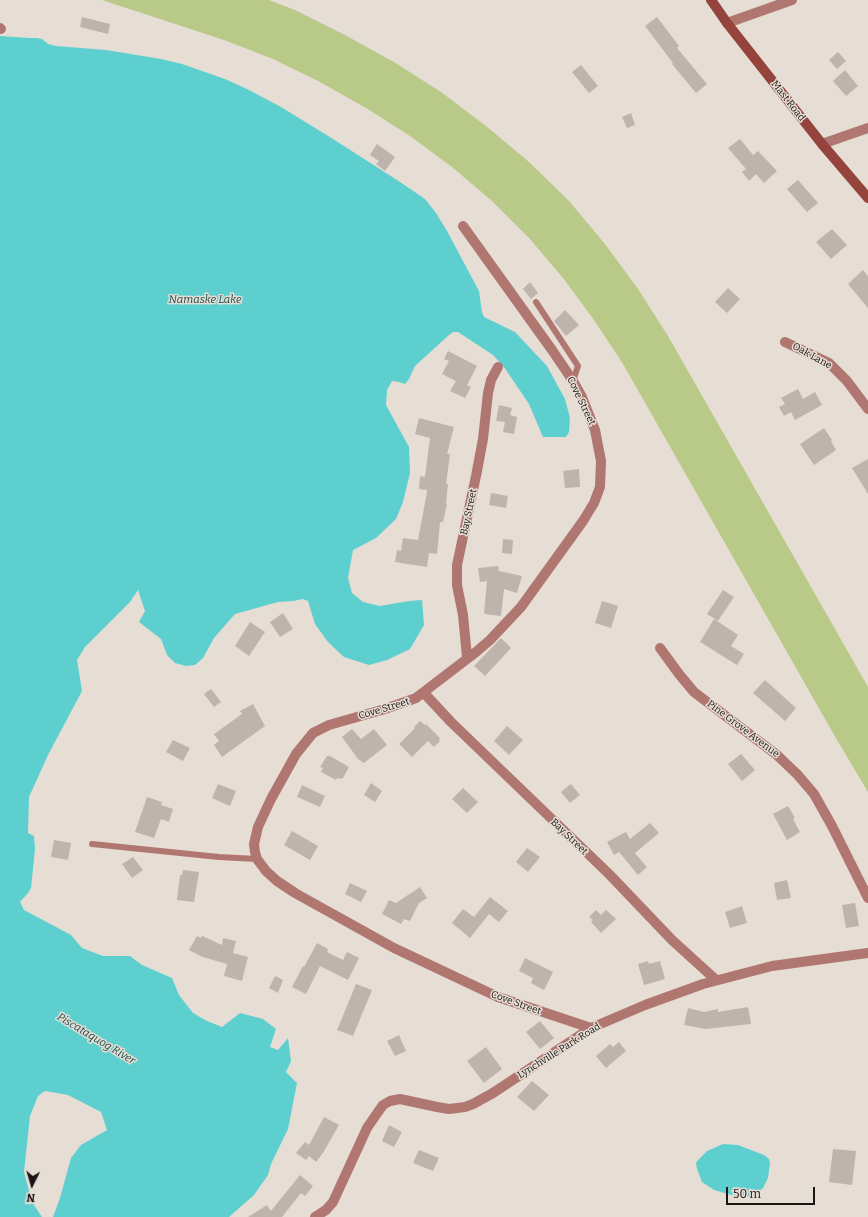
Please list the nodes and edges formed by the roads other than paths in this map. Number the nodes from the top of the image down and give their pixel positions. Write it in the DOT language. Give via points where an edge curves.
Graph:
graph roads {
  1 [pos="712,0"];
  2 [pos="792,0"];
  3 [pos="727,23"];
  4 [pos="868,128"];
  5 [pos="822,144"];
  6 [pos="868,198"];
  7 [pos="463,226"];
  8 [pos="536,302"];
  9 [pos="785,342"];
  10 [pos="498,367"];
  11 [pos="573,381"];
  12 [pos="868,409"];
  13 [pos="660,648"];
  14 [pos="467,657"];
  15 [pos="424,693"];
  16 [pos="92,844"];
  17 [pos="257,859"];
  18 [pos="868,898"];
  19 [pos="868,953"];
  20 [pos="716,980"];
  21 [pos="591,1028"];
  22 [pos="315,1217"];
  1 -- 3 [label="main road, Mast Road"];
  2 -- 3 [label="street"];
  3 -- 5 [label="main road, Mast Road"];
  4 -- 5 [label="street"];
  5 -- 6 [label="main road, Mast Road"];
  7 -- 11 [label="street, Cove Street"];
  8 -- 11 [label="lane" via="578,366"];
  9 -- 12 [label="street, Oak Lane" via="828,363 847,380"];
  10 -- 14 [label="street, Bay Street" via="488,393 481,446 456,575"];
  11 -- 14 [label="street, Cove Street" via="589,414 598,442 601,474 600,488 594,504 521,607 490,640"];
  13 -- 18 [label="street, Pine Grove Avenue" via="694,692 777,755 814,794"];
  14 -- 15 [label="street, Cove Street"];
  15 -- 17 [label="street, Cove Street" via="408,702 329,725 313,733 296,754 264,813 254,844"];
  15 -- 20 [label="street, Bay Street" via="609,874 672,940"];
  16 -- 17 [label="lane"];
  17 -- 21 [label="street, Cove Street" via="277,881 295,893 394,948 498,997"];
  19 -- 20 [label="street, Lynchville Park Road" via="772,966"];
  20 -- 21 [label="street, Lynchville Park Road" via="645,1005"];
  21 -- 22 [label="street, Lynchville Park Road" via="473,1104 449,1108 405,1099 390,1101 381,1108 367,1128 333,1202"];
}
